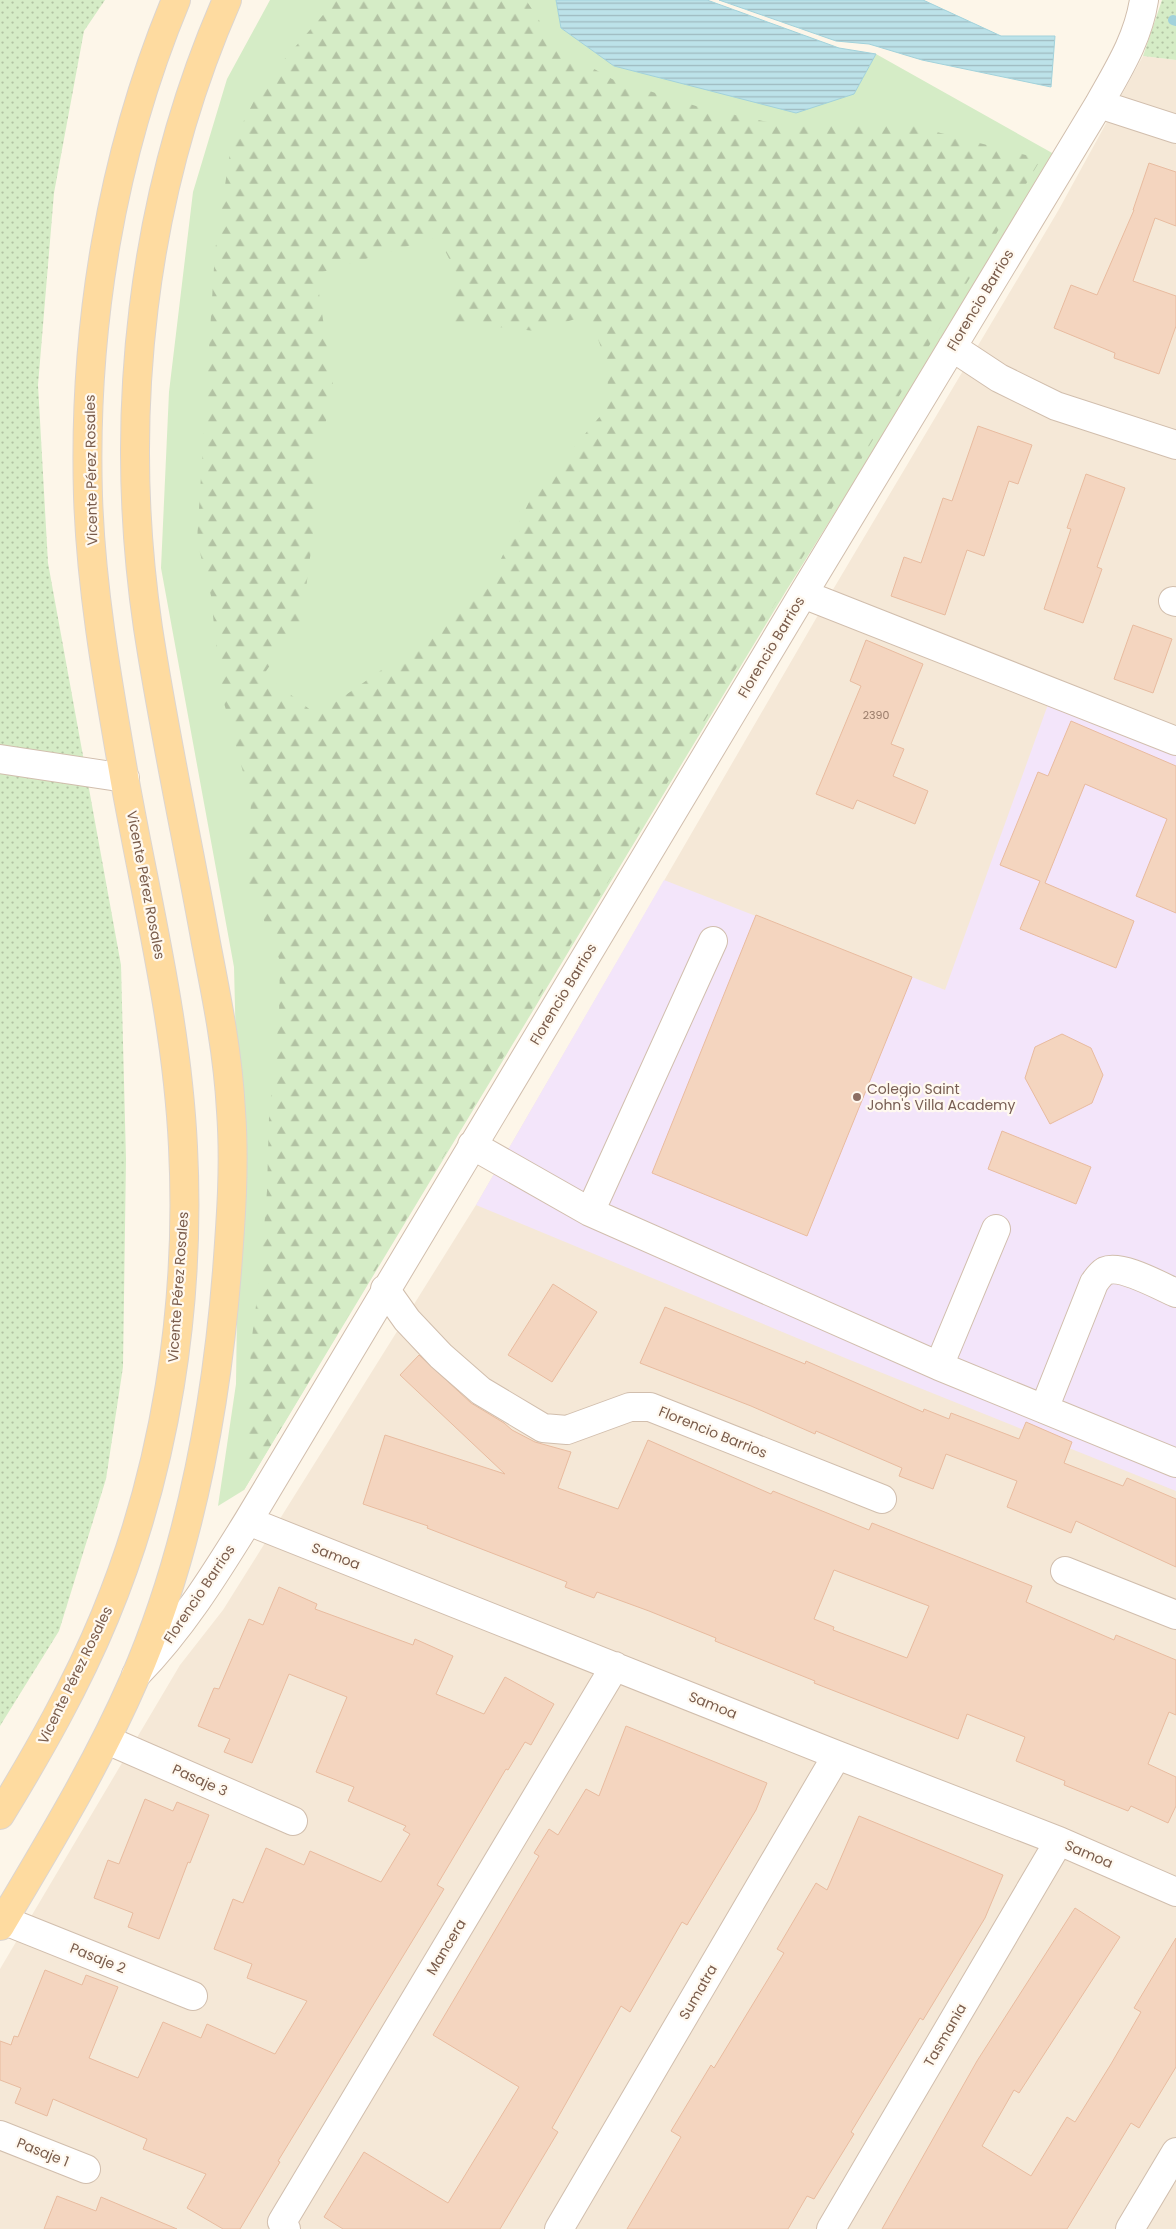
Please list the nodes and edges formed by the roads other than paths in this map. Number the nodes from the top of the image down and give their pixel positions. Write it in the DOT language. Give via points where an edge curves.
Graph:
graph roads {
  1 [pos="176,0"];
  2 [pos="227,0"];
  3 [pos="1144,0"];
  4 [pos="1099,104"];
  5 [pos="1176,129"];
  6 [pos="952,347"];
  7 [pos="1176,445"];
  8 [pos="803,594"];
  9 [pos="1176,741"];
  10 [pos="0,759"];
  11 [pos="125,778"];
  12 [pos="713,941"];
  13 [pos="472,1145"];
  14 [pos="590,1212"];
  15 [pos="996,1230"];
  16 [pos="385,1288"];
  17 [pos="1176,1292"];
  18 [pos="939,1366"];
  19 [pos="1044,1409"];
  20 [pos="1176,1463"];
  21 [pos="882,1499"];
  22 [pos="248,1521"];
  23 [pos="1065,1571"];
  24 [pos="1176,1615"];
  25 [pos="615,1666"];
  26 [pos="136,1676"];
  27 [pos="107,1740"];
  28 [pos="837,1755"];
  29 [pos="0,1815"];
  30 [pos="293,1821"];
  31 [pos="1059,1841"];
  32 [pos="1176,1892"];
  33 [pos="2,1923"];
  34 [pos="193,1996"];
  35 [pos="0,2135"];
  36 [pos="1176,2152"];
  37 [pos="86,2169"];
  38 [pos="286,2229"];
  39 [pos="559,2229"];
  40 [pos="831,2229"];
  41 [pos="1130,2229"];
  1 -- 11 [label="main road, Vicente Pérez Rosales" via="148,73 116,193 101,271 90,376 88,499 93,561"];
  2 -- 26 [label="main road" via="196,78 163,198 149,274 134,417 139,558 149,631 221,1022 232,1113 233,1172 218,1355 195,1491 175,1566"];
  3 -- 4 [label="street, Florencio Barrios" via="1137,34"];
  4 -- 5 [label="street"];
  4 -- 6 [label="street, Florencio Barrios"];
  6 -- 7 [label="street" via="999,378 1056,406"];
  6 -- 8 [label="street, Florencio Barrios"];
  8 -- 9 [label="street"];
  8 -- 13 [label="street, Florencio Barrios"];
  10 -- 11 [label="street"];
  11 -- 29 [label="main road, Vicente Pérez Rosales" via="165,979 179,1084 184,1221 173,1360 148,1490 105,1616 35,1757"];
  12 -- 14 [label="street"];
  13 -- 14 [label="street"];
  13 -- 16 [label="street, Florencio Barrios"];
  14 -- 18 [label="street"];
  15 -- 18 [label="street"];
  16 -- 21 [label="street, Florencio Barrios" via="406,1320 448,1362 481,1391 543,1428 568,1430 630,1407 650,1407"];
  16 -- 22 [label="street, Florencio Barrios"];
  17 -- 19 [label="street" via="1123,1271 1107,1270 1101,1274 1094,1283"];
  18 -- 19 [label="street"];
  19 -- 20 [label="street"];
  22 -- 25 [label="street, Samoa"];
  22 -- 26 [label="street, Florencio Barrios" via="197,1602 169,1640"];
  23 -- 24 [label="street"];
  25 -- 28 [label="street, Samoa"];
  25 -- 38 [label="street, Mancera" via="282,2222"];
  26 -- 27 [label="main road, Florencio Barrios"];
  27 -- 30 [label="street, Pasaje 3"];
  27 -- 33 [label="main road, Florencio Barrios"];
  28 -- 31 [label="street, Samoa"];
  28 -- 39 [label="street, Sumatra"];
  31 -- 32 [label="street, Samoa"];
  31 -- 40 [label="street, Tasmania"];
  33 -- 34 [label="street, Pasaje 2"];
  35 -- 37 [label="street, Pasaje 1"];
  36 -- 41 [label="street"];
}
